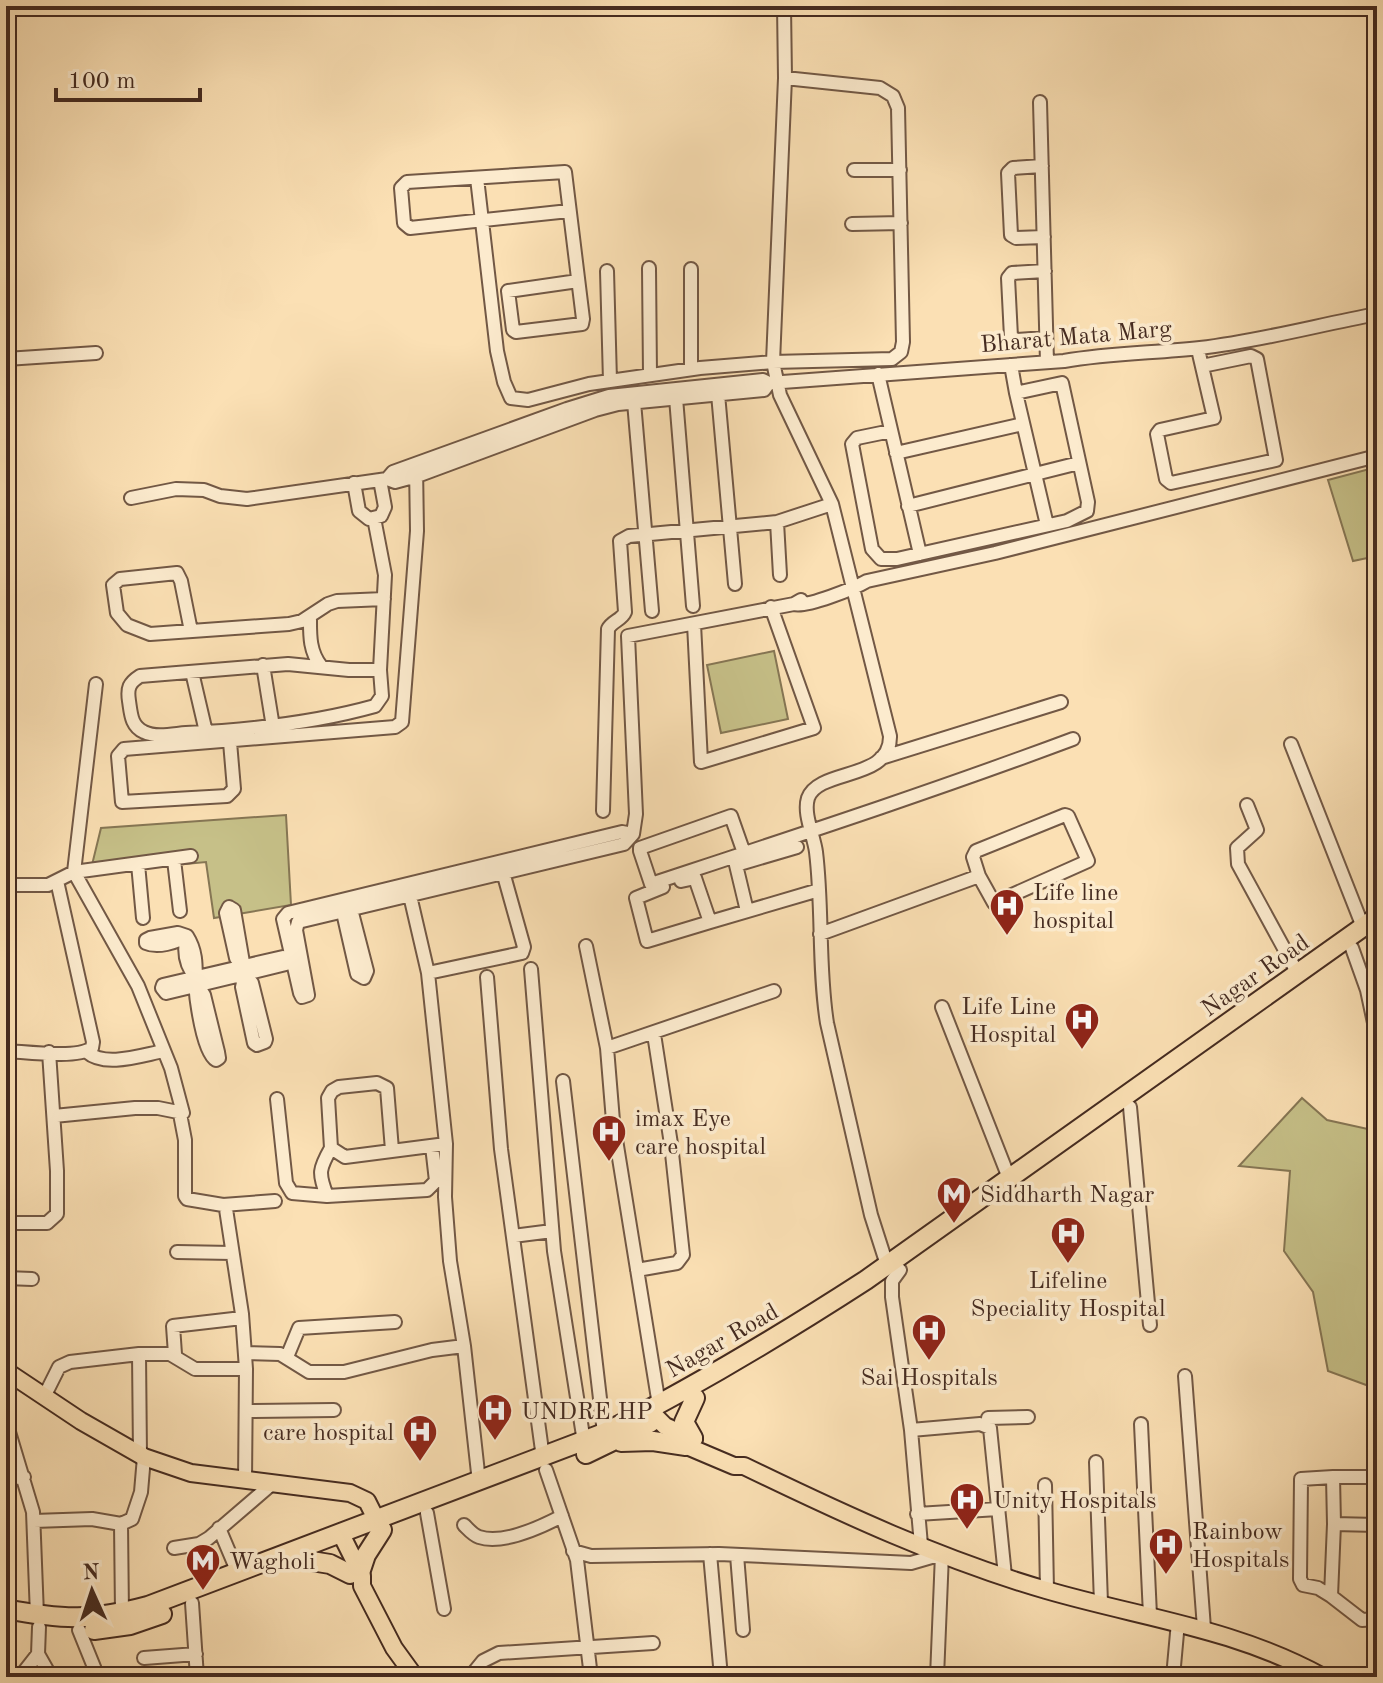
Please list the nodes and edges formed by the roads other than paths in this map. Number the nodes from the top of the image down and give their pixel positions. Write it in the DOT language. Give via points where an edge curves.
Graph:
graph roads {
  1 [pos="784,6"];
  2 [pos="785,78"];
  3 [pos="1040,102"];
  4 [pos="1042,166"];
  5 [pos="854,170"];
  6 [pos="900,170"];
  7 [pos="477,178"];
  8 [pos="569,211"];
  9 [pos="483,219"];
  10 [pos="901,223"];
  11 [pos="852,224"];
  12 [pos="1044,237"];
  13 [pos="649,268"];
  14 [pos="691,269"];
  15 [pos="607,271"];
  16 [pos="1045,271"];
  17 [pos="578,281"];
  18 [pos="509,300"];
  19 [pos="492,301"];
  20 [pos="1377,314"];
  21 [pos="1046,338"];
  22 [pos="1198,349"];
  23 [pos="96,353"];
  24 [pos="6,359"];
  25 [pos="773,362"];
  26 [pos="1047,362"];
  27 [pos="1011,365"];
  28 [pos="1202,366"];
  29 [pos="691,369"];
  30 [pos="878,374"];
  31 [pos="650,375"];
  32 [pos="610,381"];
  33 [pos="772,383"];
  34 [pos="1016,393"];
  35 [pos="718,394"];
  36 [pos="676,398"];
  37 [pos="634,402"];
  38 [pos="1023,424"];
  39 [pos="891,431"];
  40 [pos="896,453"];
  41 [pos="1377,456"];
  42 [pos="1079,463"];
  43 [pos="417,471"];
  44 [pos="1033,474"];
  45 [pos="384,479"];
  46 [pos="354,483"];
  47 [pos="131,498"];
  48 [pos="832,504"];
  49 [pos="908,506"];
  50 [pos="374,518"];
  51 [pos="777,522"];
  52 [pos="1047,525"];
  53 [pos="730,526"];
  54 [pos="687,531"];
  55 [pos="646,534"];
  56 [pos="920,554"];
  57 [pos="780,575"];
  58 [pos="735,584"];
  59 [pos="854,589"];
  60 [pos="384,599"];
  61 [pos="693,606"];
  62 [pos="771,607"];
  63 [pos="652,611"];
  64 [pos="310,616"];
  65 [pos="694,624"];
  66 [pos="191,631"];
  67 [pos="263,665"];
  68 [pos="321,666"];
  69 [pos="380,670"];
  70 [pos="192,672"];
  71 [pos="96,684"];
  72 [pos="1061,702"];
  73 [pos="273,727"];
  74 [pos="206,732"];
  75 [pos="1073,739"];
  76 [pos="230,742"];
  77 [pos="1291,744"];
  78 [pos="881,758"];
  79 [pos="1247,805"];
  80 [pos="603,811"];
  81 [pos="812,829"];
  82 [pos="797,847"];
  83 [pos="744,853"];
  84 [pos="191,856"];
  85 [pos="174,860"];
  86 [pos="138,864"];
  87 [pos="508,867"];
  88 [pos="74,872"];
  89 [pos="979,876"];
  90 [pos="57,881"];
  91 [pos="6,885"];
  92 [pos="408,889"];
  93 [pos="819,890"];
  94 [pos="747,911"];
  95 [pos="143,918"];
  96 [pos="710,922"];
  97 [pos="1372,925"];
  98 [pos="820,934"];
  99 [pos="586,946"];
  100 [pos="1352,948"];
  101 [pos="531,969"];
  102 [pos="244,970"];
  103 [pos="428,973"];
  104 [pos="1298,974"];
  105 [pos="487,977"];
  106 [pos="197,982"];
  107 [pos="774,991"];
  108 [pos="942,1007"];
  109 [pos="654,1034"];
  110 [pos="1377,1037"];
  111 [pos="607,1048"];
  112 [pos="6,1051"];
  113 [pos="164,1051"];
  114 [pos="49,1052"];
  115 [pos="87,1052"];
  116 [pos="563,1081"];
  117 [pos="277,1099"];
  118 [pos="1130,1107"];
  119 [pos="180,1114"];
  120 [pos="54,1116"];
  121 [pos="71,1139"];
  122 [pos="56,1141"];
  123 [pos="439,1145"];
  124 [pos="331,1148"];
  125 [pos="392,1150"];
  126 [pos="1009,1178"];
  127 [pos="327,1196"];
  128 [pos="994,1196"];
  129 [pos="275,1201"];
  130 [pos="223,1205"];
  131 [pos="6,1223"];
  132 [pos="552,1231"];
  133 [pos="513,1236"];
  134 [pos="177,1252"];
  135 [pos="232,1253"];
  136 [pos="893,1267"];
  137 [pos="637,1270"];
  138 [pos="6,1278"];
  139 [pos="32,1279"];
  140 [pos="242,1318"];
  141 [pos="395,1322"];
  142 [pos="1150,1325"];
  143 [pos="464,1346"];
  144 [pos="245,1353"];
  145 [pos="139,1354"];
  146 [pos="175,1354"];
  147 [pos="287,1357"];
  148 [pos="246,1369"];
  149 [pos="8,1376"];
  150 [pos="1185,1376"];
  151 [pos="45,1395"];
  152 [pos="695,1398"];
  153 [pos="334,1410"];
  154 [pos="246,1411"];
  155 [pos="650,1415"];
  156 [pos="1028,1417"];
  157 [pos="6,1422"];
  158 [pos="1141,1424"];
  159 [pos="988,1425"];
  160 [pos="911,1430"];
  161 [pos="608,1438"];
  162 [pos="584,1442"];
  163 [pos="690,1442"];
  164 [pos="142,1456"];
  165 [pos="1096,1462"];
  166 [pos="545,1464"];
  167 [pos="24,1477"];
  168 [pos="1333,1477"];
  169 [pos="1377,1477"];
  170 [pos="6,1478"];
  171 [pos="245,1481"];
  172 [pos="479,1482"];
  173 [pos="273,1483"];
  174 [pos="1045,1485"];
  175 [pos="998,1509"];
  176 [pos="427,1513"];
  177 [pos="917,1514"];
  178 [pos="562,1516"];
  179 [pos="34,1521"];
  180 [pos="121,1524"];
  181 [pos="1334,1524"];
  182 [pos="380,1525"];
  183 [pos="464,1525"];
  184 [pos="1377,1525"];
  185 [pos="219,1528"];
  186 [pos="339,1541"];
  187 [pos="921,1545"];
  188 [pos="174,1548"];
  189 [pos="573,1551"];
  190 [pos="710,1554"];
  191 [pos="942,1554"];
  192 [pos="737,1555"];
  193 [pos="305,1560"];
  194 [pos="238,1573"];
  195 [pos="1005,1576"];
  196 [pos="357,1578"];
  197 [pos="1047,1590"];
  198 [pos="1331,1596"];
  199 [pos="192,1603"];
  200 [pos="1101,1603"];
  201 [pos="6,1609"];
  202 [pos="444,1609"];
  203 [pos="122,1613"];
  204 [pos="1150,1615"];
  205 [pos="1377,1619"];
  206 [pos="38,1621"];
  207 [pos="6,1622"];
  208 [pos="1178,1622"];
  209 [pos="1204,1628"];
  210 [pos="79,1630"];
  211 [pos="743,1630"];
  212 [pos="653,1643"];
  213 [pos="587,1647"];
  214 [pos="38,1654"];
  215 [pos="196,1654"];
  216 [pos="144,1658"];
  217 [pos="20,1677"];
  218 [pos="51,1677"];
  219 [pos="98,1677"];
  220 [pos="197,1677"];
  221 [pos="415,1677"];
  222 [pos="470,1677"];
  223 [pos="568,1677"];
  224 [pos="591,1677"];
  225 [pos="721,1677"];
  226 [pos="937,1677"];
  227 [pos="1173,1677"];
  228 [pos="1323,1677"];
  1 -- 2 [label="street"];
  2 -- 6 [label="street" via="880,88 893,96"];
  2 -- 25 [label="street"];
  3 -- 4 [label="street"];
  4 -- 12 [label="street"];
  4 -- 12 [label="street" via="1008,173 1011,235"];
  5 -- 6 [label="street"];
  6 -- 10 [label="street"];
  7 -- 8 [label="street" via="565,172"];
  7 -- 9 [label="street"];
  7 -- 9 [label="street" via="403,183 404,223 410,228"];
  8 -- 9 [label="street"];
  8 -- 17 [label="street"];
  9 -- 19 [label="street"];
  10 -- 11 [label="street"];
  10 -- 25 [label="street" via="901,352 892,359"];
  12 -- 16 [label="street"];
  13 -- 31 [label="street"];
  14 -- 29 [label="street"];
  15 -- 32 [label="street"];
  16 -- 21 [label="street"];
  16 -- 21 [label="street" via="1012,273 1008,278 1011,337"];
  17 -- 18 [label="street" via="508,291"];
  17 -- 18 [label="street" via="583,319 577,326 516,332"];
  18 -- 19 [label="street"];
  19 -- 32 [label="street" via="497,351 511,398 528,400"];
  20 -- 22 [label="street, Bharat Mata Marg"];
  21 -- 26 [label="street"];
  22 -- 26 [label="street, Bharat Mata Marg"];
  22 -- 28 [label="street"];
  23 -- 24 [label="street"];
  25 -- 29 [label="street"];
  25 -- 33 [label="street"];
  26 -- 27 [label="street, Bharat Mata Marg"];
  27 -- 30 [label="street, Bharat Mata Marg"];
  27 -- 34 [label="street"];
  28 -- 28 [label="street" via="1257,359 1276,460 1171,483 1157,434 1214,418"];
  29 -- 31 [label="street"];
  30 -- 33 [label="street, Bharat Mata Marg"];
  30 -- 39 [label="street"];
  31 -- 32 [label="street"];
  33 -- 35 [label="street" via="764,390"];
  33 -- 43 [label="street" via="609,396"];
  33 -- 48 [label="street"];
  34 -- 38 [label="street"];
  34 -- 42 [label="street" via="1062,383"];
  35 -- 36 [label="street"];
  35 -- 53 [label="street"];
  36 -- 37 [label="street"];
  36 -- 54 [label="street"];
  37 -- 43 [label="street" via="595,410"];
  37 -- 55 [label="street"];
  38 -- 40 [label="street"];
  38 -- 44 [label="street"];
  39 -- 40 [label="street"];
  39 -- 56 [label="street" via="857,438 852,444 872,549 889,561"];
  40 -- 49 [label="street"];
  41 -- 59 [label="street" via="867,581"];
  42 -- 44 [label="street"];
  42 -- 52 [label="street" via="1087,511"];
  43 -- 45 [label="street" via="395,482"];
  43 -- 76 [label="street" via="416,560 402,722 395,727"];
  44 -- 49 [label="street"];
  44 -- 52 [label="street"];
  45 -- 46 [label="street"];
  45 -- 50 [label="street" via="385,507"];
  46 -- 47 [label="street" via="247,499 176,489"];
  46 -- 50 [label="street" via="359,511"];
  48 -- 51 [label="street"];
  48 -- 59 [label="street"];
  49 -- 56 [label="street"];
  50 -- 60 [label="street" via="385,568"];
  51 -- 53 [label="street"];
  51 -- 57 [label="street"];
  52 -- 56 [label="street"];
  53 -- 54 [label="street"];
  53 -- 58 [label="street"];
  54 -- 55 [label="street"];
  54 -- 61 [label="street"];
  55 -- 63 [label="street"];
  55 -- 80 [label="street" via="624,537 619,546 625,612 608,629"];
  59 -- 62 [label="street"];
  59 -- 78 [label="street" via="890,736 890,747"];
  60 -- 64 [label="street" via="337,601"];
  60 -- 69 [label="street"];
  62 -- 65 [label="street"];
  62 -- 65 [label="street" via="814,728 701,762"];
  64 -- 66 [label="street" via="289,624"];
  64 -- 68 [label="street" via="314,657"];
  65 -- 87 [label="street" via="628,636 633,834 622,832 597,844"];
  66 -- 66 [label="street" via="177,573 120,579 113,585 117,613 127,625 150,634"];
  67 -- 68 [label="street"];
  67 -- 70 [label="street"];
  67 -- 73 [label="street"];
  68 -- 69 [label="street"];
  69 -- 73 [label="street" via="382,696 375,706"];
  70 -- 74 [label="street"];
  70 -- 74 [label="street" via="140,676 130,682 132,721 152,735"];
  71 -- 88 [label="street"];
  72 -- 78 [label="street"];
  73 -- 74 [label="street"];
  75 -- 81 [label="street"];
  76 -- 76 [label="street" via="232,793 122,802 118,756 124,749"];
  77 -- 97 [label="street"];
  78 -- 81 [label="street" via="817,787 807,807"];
  79 -- 104 [label="street" via="1257,830 1237,848 1238,864"];
  81 -- 83 [label="street"];
  81 -- 93 [label="street"];
  82 -- 94 [label="street" via="736,865"];
  83 -- 83 [label="street" via="731,816 640,848 651,884"];
  84 -- 85 [label="street"];
  85 -- 86 [label="street"];
  85 -- 106 [label="street" via="187,936 184,949"];
  86 -- 88 [label="street"];
  86 -- 95 [label="street"];
  87 -- 92 [label="street"];
  87 -- 103 [label="street" via="522,953"];
  88 -- 90 [label="street"];
  88 -- 113 [label="street" via="138,986"];
  89 -- 89 [label="street" via="976,851 1065,815 1088,861 994,903"];
  89 -- 98 [label="street"];
  90 -- 91 [label="street"];
  90 -- 115 [label="street" via="93,1042"];
  92 -- 102 [label="street" via="288,913 296,958"];
  92 -- 103 [label="street"];
  93 -- 94 [label="street"];
  93 -- 98 [label="street"];
  94 -- 96 [label="street"];
  96 -- 96 [label="street" via="647,941 636,898 695,878"];
  97 -- 100 [label="highway, Nagar Road"];
  97 -- 104 [label="highway, Nagar Road"];
  98 -- 136 [label="street" via="827,1023 871,1215"];
  99 -- 111 [label="street"];
  100 -- 110 [label="street"];
  100 -- 118 [label="highway, Nagar Road"];
  101 -- 132 [label="street"];
  102 -- 102 [label="street" via="266,1039 257,1045 242,987"];
  102 -- 106 [label="street"];
  103 -- 123 [label="street"];
  104 -- 126 [label="highway, Nagar Road"];
  105 -- 133 [label="street"];
  106 -- 106 [label="street" via="204,995 216,1060 209,1052 196,999"];
  107 -- 109 [label="street"];
  108 -- 126 [label="street"];
  109 -- 111 [label="street"];
  109 -- 137 [label="street" via="683,1255 677,1263"];
  111 -- 137 [label="street"];
  112 -- 114 [label="street"];
  113 -- 115 [label="street" via="106,1060"];
  113 -- 119 [label="street"];
  114 -- 115 [label="street"];
  114 -- 120 [label="street"];
  116 -- 161 [label="street"];
  117 -- 127 [label="street" via="286,1183 292,1193"];
  118 -- 128 [label="highway, Nagar Road"];
  118 -- 142 [label="street"];
  119 -- 120 [label="street" via="135,1108"];
  119 -- 130 [label="street" via="185,1196"];
  120 -- 122 [label="street"];
  121 -- 122 [label="street"];
  122 -- 131 [label="street" via="57,1214 47,1223"];
  123 -- 125 [label="street"];
  123 -- 127 [label="street" via="436,1181 427,1190"];
  123 -- 143 [label="street"];
  124 -- 125 [label="street" via="345,1157"];
  124 -- 125 [label="street" via="332,1091 377,1083 387,1088"];
  124 -- 127 [label="street" via="320,1166"];
  126 -- 128 [label="highway, Nagar Road"];
  128 -- 136 [label="highway, Nagar Road"];
  129 -- 130 [label="street"];
  130 -- 135 [label="street"];
  132 -- 133 [label="street"];
  132 -- 162 [label="street"];
  133 -- 166 [label="street"];
  134 -- 135 [label="street"];
  135 -- 140 [label="street"];
  136 -- 152 [label="highway, Nagar Road" via="810,1331"];
  136 -- 155 [label="highway, Nagar Road"];
  136 -- 160 [label="street" via="892,1297"];
  137 -- 155 [label="street"];
  138 -- 139 [label="street"];
  140 -- 144 [label="street"];
  140 -- 146 [label="street" via="173,1326"];
  141 -- 147 [label="street" via="299,1328"];
  143 -- 147 [label="street" via="344,1372 309,1372"];
  143 -- 172 [label="street"];
  144 -- 147 [label="street"];
  144 -- 148 [label="street"];
  145 -- 146 [label="street"];
  145 -- 151 [label="street" via="65,1363"];
  145 -- 164 [label="street"];
  146 -- 148 [label="street" via="195,1369"];
  148 -- 154 [label="street"];
  149 -- 151 [label="main road"];
  150 -- 209 [label="street"];
  151 -- 164 [label="main road"];
  152 -- 155 [label="highway, Nagar Road"];
  152 -- 163 [label="highway" via="684,1422"];
  153 -- 154 [label="street"];
  154 -- 171 [label="street"];
  155 -- 161 [label="highway, Nagar Road"];
  155 -- 163 [label="main road"];
  156 -- 159 [label="street" via="988,1418"];
  157 -- 167 [label="street"];
  158 -- 204 [label="street"];
  159 -- 160 [label="street"];
  159 -- 175 [label="street"];
  160 -- 177 [label="street"];
  161 -- 162 [label="highway, Nagar Road"];
  161 -- 163 [label="highway"];
  161 -- 166 [label="highway, Nagar Road"];
  162 -- 166 [label="highway, Nagar Road"];
  163 -- 187 [label="main road" via="734,1466"];
  164 -- 171 [label="main road" via="191,1473"];
  164 -- 180 [label="street" via="138,1504 132,1519"];
  165 -- 200 [label="street"];
  166 -- 172 [label="highway, Nagar Road"];
  166 -- 176 [label="highway, Nagar Road"];
  166 -- 178 [label="street"];
  167 -- 170 [label="street"];
  167 -- 179 [label="street"];
  168 -- 169 [label="street"];
  168 -- 181 [label="street"];
  168 -- 198 [label="street" via="1301,1479 1300,1497 1300,1579"];
  171 -- 173 [label="main road"];
  172 -- 182 [label="highway, Nagar Road"];
  173 -- 182 [label="main road" via="350,1493 367,1501"];
  173 -- 185 [label="street"];
  174 -- 197 [label="street"];
  175 -- 177 [label="street"];
  175 -- 195 [label="street"];
  176 -- 182 [label="highway, Nagar Road"];
  176 -- 202 [label="street"];
  177 -- 187 [label="street"];
  178 -- 183 [label="street" via="529,1533 486,1539 475,1537"];
  178 -- 189 [label="street"];
  179 -- 180 [label="street"];
  179 -- 206 [label="street"];
  180 -- 203 [label="street"];
  181 -- 184 [label="street"];
  181 -- 198 [label="street"];
  182 -- 186 [label="highway, Nagar Road"];
  182 -- 196 [label="highway"];
  185 -- 188 [label="street" via="199,1544"];
  185 -- 194 [label="street"];
  186 -- 193 [label="highway, Nagar Road"];
  186 -- 194 [label="highway, Nagar Road"];
  186 -- 196 [label="main road"];
  187 -- 191 [label="main road"];
  189 -- 190 [label="street" via="591,1556"];
  189 -- 213 [label="street"];
  190 -- 192 [label="street"];
  190 -- 225 [label="street"];
  191 -- 192 [label="street" via="911,1563"];
  191 -- 195 [label="main road"];
  191 -- 226 [label="street"];
  192 -- 211 [label="street"];
  193 -- 196 [label="highway" via="330,1564"];
  193 -- 199 [label="highway, Nagar Road"];
  194 -- 203 [label="highway, Nagar Road"];
  195 -- 197 [label="main road"];
  196 -- 221 [label="main road"];
  197 -- 200 [label="main road"];
  198 -- 205 [label="street" via="1362,1620"];
  199 -- 210 [label="highway, Nagar Road" via="130,1625"];
  199 -- 215 [label="street"];
  200 -- 204 [label="main road"];
  201 -- 206 [label="highway, Nagar Road"];
  203 -- 206 [label="highway, Nagar Road"];
  204 -- 208 [label="main road"];
  206 -- 207 [label="highway, Nagar Road"];
  206 -- 210 [label="highway, Nagar Road"];
  206 -- 214 [label="street"];
  208 -- 209 [label="main road"];
  208 -- 227 [label="street"];
  209 -- 228 [label="main road" via="1277,1653"];
  210 -- 219 [label="street"];
  212 -- 213 [label="street"];
  213 -- 222 [label="street" via="499,1653 483,1661"];
  213 -- 224 [label="street"];
  214 -- 217 [label="street"];
  214 -- 218 [label="street"];
  215 -- 216 [label="street"];
  215 -- 220 [label="street"];
  223 -- 224 [label="street"];
}
